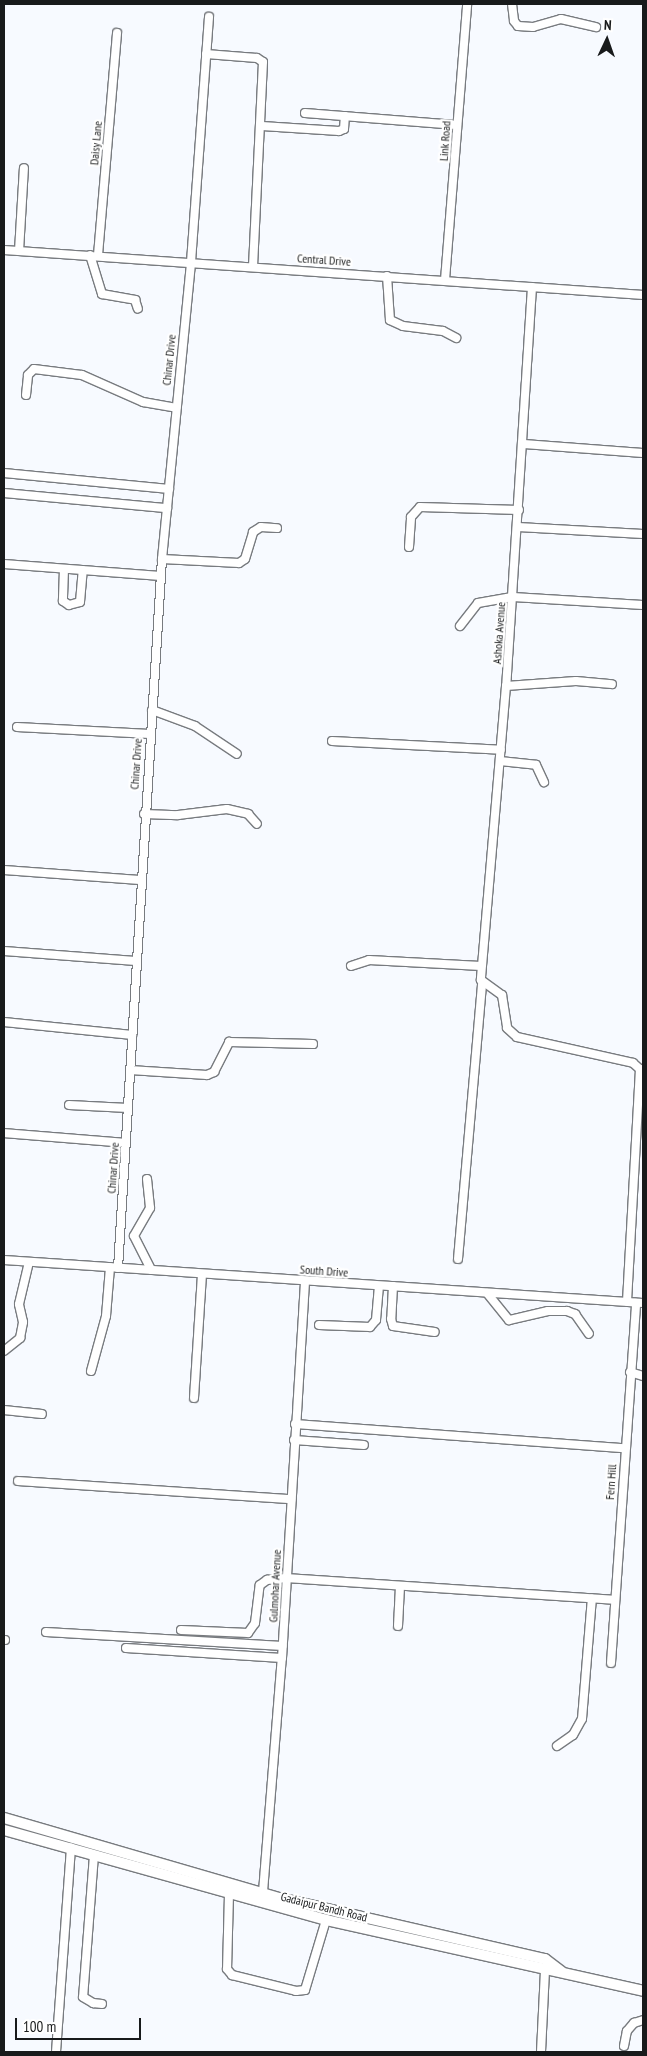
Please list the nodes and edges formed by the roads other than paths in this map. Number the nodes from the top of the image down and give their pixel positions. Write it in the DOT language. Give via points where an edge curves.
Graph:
graph roads {
  1 [pos="467,4"];
  2 [pos="512,4"];
  3 [pos="209,18"];
  4 [pos="596,27"];
  5 [pos="117,33"];
  6 [pos="206,54"];
  7 [pos="306,113"];
  8 [pos="345,116"];
  9 [pos="457,125"];
  10 [pos="262,126"];
  11 [pos="24,168"];
  12 [pos="4,250"];
  13 [pos="19,251"];
  14 [pos="90,255"];
  15 [pos="98,255"];
  16 [pos="191,262"];
  17 [pos="253,267"];
  18 [pos="387,276"];
  19 [pos="446,280"];
  20 [pos="532,287"];
  21 [pos="643,295"];
  22 [pos="138,309"];
  23 [pos="456,338"];
  24 [pos="26,396"];
  25 [pos="176,408"];
  26 [pos="524,444"];
  27 [pos="643,453"];
  28 [pos="4,473"];
  29 [pos="168,489"];
  30 [pos="4,493"];
  31 [pos="167,508"];
  32 [pos="519,510"];
  33 [pos="518,527"];
  34 [pos="277,528"];
  35 [pos="643,534"];
  36 [pos="409,547"];
  37 [pos="162,559"];
  38 [pos="4,564"];
  39 [pos="64,569"];
  40 [pos="83,570"];
  41 [pos="161,576"];
  42 [pos="513,597"];
  43 [pos="643,605"];
  44 [pos="460,626"];
  45 [pos="612,684"];
  46 [pos="506,686"];
  47 [pos="152,710"];
  48 [pos="17,727"];
  49 [pos="150,734"];
  50 [pos="332,741"];
  51 [pos="501,750"];
  52 [pos="237,754"];
  53 [pos="500,760"];
  54 [pos="544,782"];
  55 [pos="144,814"];
  56 [pos="257,824"];
  57 [pos="4,870"];
  58 [pos="140,880"];
  59 [pos="4,951"];
  60 [pos="136,961"];
  61 [pos="351,966"];
  62 [pos="481,966"];
  63 [pos="481,982"];
  64 [pos="4,1022"];
  65 [pos="132,1035"];
  66 [pos="313,1044"];
  67 [pos="130,1070"];
  68 [pos="69,1105"];
  69 [pos="128,1108"];
  70 [pos="4,1133"];
  71 [pos="126,1142"];
  72 [pos="146,1180"];
  73 [pos="458,1259"];
  74 [pos="4,1260"];
  75 [pos="29,1262"];
  76 [pos="114,1268"];
  77 [pos="151,1270"];
  78 [pos="202,1274"];
  79 [pos="305,1281"];
  80 [pos="379,1286"];
  81 [pos="393,1286"];
  82 [pos="487,1293"];
  83 [pos="627,1302"];
  84 [pos="640,1303"];
  85 [pos="319,1324"];
  86 [pos="435,1332"];
  87 [pos="589,1334"];
  88 [pos="4,1351"];
  89 [pos="91,1371"];
  90 [pos="630,1372"];
  91 [pos="643,1376"];
  92 [pos="194,1398"];
  93 [pos="4,1410"];
  94 [pos="42,1414"];
  95 [pos="295,1424"];
  96 [pos="294,1440"];
  97 [pos="364,1445"];
  98 [pos="624,1448"];
  99 [pos="18,1481"];
  100 [pos="291,1499"];
  101 [pos="286,1578"];
  102 [pos="400,1586"];
  103 [pos="592,1598"];
  104 [pos="614,1600"];
  105 [pos="398,1626"];
  106 [pos="181,1630"];
  107 [pos="46,1632"];
  108 [pos="283,1646"];
  109 [pos="126,1648"];
  110 [pos="282,1658"];
  111 [pos="611,1663"];
  112 [pos="557,1746"];
  113 [pos="4,1818"];
  114 [pos="4,1830"];
  115 [pos="71,1848"];
  116 [pos="94,1855"];
  117 [pos="263,1892"];
  118 [pos="229,1894"];
  119 [pos="326,1920"];
  120 [pos="545,1971"];
  121 [pos="562,1972"];
  122 [pos="643,1991"];
  123 [pos="102,2004"];
  124 [pos="643,2020"];
  125 [pos="624,2046"];
  126 [pos="56,2052"];
  127 [pos="541,2052"];
  1 -- 9 [label="street, Link Road"];
  2 -- 4 [label="street" via="514,21 518,26 533,27 561,19"];
  3 -- 6 [label="street, Chinar Drive"];
  5 -- 15 [label="street, Daisy Lane"];
  6 -- 10 [label="street" via="261,59 264,67"];
  6 -- 16 [label="street, Chinar Drive"];
  7 -- 8 [label="street"];
  8 -- 9 [label="street"];
  8 -- 10 [label="street" via="344,129 339,131"];
  9 -- 19 [label="street, Link Road"];
  10 -- 17 [label="street"];
  11 -- 13 [label="street"];
  12 -- 13 [label="street, Central Drive"];
  13 -- 14 [label="street, Central Drive"];
  14 -- 15 [label="street, Central Drive"];
  14 -- 22 [label="street" via="102,294 135,300"];
  15 -- 16 [label="street, Central Drive"];
  16 -- 17 [label="street, Central Drive"];
  16 -- 25 [label="street, Chinar Drive"];
  17 -- 18 [label="street, Central Drive"];
  18 -- 19 [label="street, Central Drive"];
  18 -- 23 [label="street" via="390,320 403,326 443,331"];
  19 -- 20 [label="street, Central Drive"];
  20 -- 21 [label="street, Central Drive"];
  20 -- 26 [label="street, Ashoka Avenue"];
  24 -- 25 [label="street" via="28,375 34,369 82,375 143,402"];
  25 -- 29 [label="street, Chinar Drive"];
  26 -- 27 [label="street"];
  26 -- 32 [label="street, Ashoka Avenue"];
  28 -- 29 [label="street"];
  29 -- 31 [label="street, Chinar Drive"];
  30 -- 31 [label="street"];
  31 -- 37 [label="street, Chinar Drive"];
  32 -- 33 [label="street, Ashoka Avenue"];
  32 -- 36 [label="street" via="420,507 411,517"];
  33 -- 35 [label="street"];
  33 -- 42 [label="street, Ashoka Avenue"];
  34 -- 37 [label="street" via="261,527 254,532 241,563"];
  37 -- 41 [label="street, Chinar Drive"];
  38 -- 39 [label="street"];
  39 -- 40 [label="street"];
  39 -- 40 [label="street" via="63,601 69,605 80,602"];
  40 -- 41 [label="street"];
  41 -- 47 [label="street, Chinar Drive"];
  42 -- 43 [label="street"];
  42 -- 44 [label="street" via="478,603"];
  42 -- 46 [label="street, Ashoka Avenue"];
  45 -- 46 [label="street" via="576,681"];
  46 -- 51 [label="street, Ashoka Avenue"];
  47 -- 49 [label="street, Chinar Drive"];
  47 -- 52 [label="street" via="195,726"];
  48 -- 49 [label="street"];
  49 -- 55 [label="street, Chinar Drive"];
  50 -- 51 [label="street"];
  51 -- 53 [label="street, Ashoka Avenue"];
  53 -- 54 [label="street" via="536,765"];
  53 -- 62 [label="street, Ashoka Avenue"];
  55 -- 56 [label="street" via="184,815 227,809 248,814"];
  55 -- 58 [label="street, Chinar Drive"];
  57 -- 58 [label="street"];
  58 -- 60 [label="street, Chinar Drive"];
  59 -- 60 [label="street"];
  60 -- 65 [label="street, Chinar Drive"];
  61 -- 62 [label="street" via="369,960"];
  62 -- 63 [label="street, Ashoka Avenue"];
  63 -- 73 [label="street, Ashoka Avenue"];
  63 -- 83 [label="street" via="502,995 507,1028 517,1037 633,1062 640,1069"];
  64 -- 65 [label="street"];
  65 -- 67 [label="street, Chinar Drive"];
  66 -- 67 [label="street" via="228,1042 214,1072 207,1075"];
  67 -- 69 [label="street, Chinar Drive"];
  68 -- 69 [label="street"];
  69 -- 71 [label="street, Chinar Drive"];
  70 -- 71 [label="street"];
  71 -- 76 [label="street, Chinar Drive"];
  72 -- 77 [label="street" via="150,1208 134,1236"];
  74 -- 75 [label="street, South Drive"];
  75 -- 76 [label="street, South Drive"];
  75 -- 88 [label="street" via="19,1304 23,1322 20,1338"];
  76 -- 77 [label="street, South Drive"];
  76 -- 89 [label="street, Chinar Drive" via="106,1316"];
  77 -- 78 [label="street, South Drive"];
  78 -- 79 [label="street, South Drive"];
  78 -- 92 [label="street"];
  79 -- 80 [label="street, South Drive"];
  79 -- 95 [label="street, Gulmohar Avenue"];
  80 -- 81 [label="street, South Drive"];
  80 -- 85 [label="street" via="376,1320 370,1327"];
  81 -- 82 [label="street, South Drive"];
  81 -- 86 [label="street" via="393,1326"];
  82 -- 83 [label="street, South Drive"];
  82 -- 87 [label="street" via="512,1321 548,1311 567,1311 575,1314"];
  83 -- 84 [label="street, South Drive"];
  84 -- 90 [label="street, Fern Hill"];
  90 -- 91 [label="street"];
  90 -- 98 [label="street, Fern Hill"];
  93 -- 94 [label="street"];
  95 -- 96 [label="street, Gulmohar Avenue"];
  95 -- 98 [label="street"];
  96 -- 97 [label="street"];
  96 -- 100 [label="street, Gulmohar Avenue"];
  98 -- 104 [label="street, Fern Hill"];
  99 -- 100 [label="street"];
  100 -- 101 [label="street, Gulmohar Avenue"];
  101 -- 102 [label="street"];
  101 -- 106 [label="street" via="267,1580 260,1585 255,1623 248,1633"];
  101 -- 108 [label="street, Gulmohar Avenue"];
  102 -- 103 [label="street"];
  102 -- 105 [label="street"];
  103 -- 104 [label="street"];
  103 -- 112 [label="street" via="582,1719 573,1735"];
  104 -- 111 [label="street, Fern Hill"];
  107 -- 108 [label="street"];
  108 -- 110 [label="street, Gulmohar Avenue"];
  109 -- 110 [label="street"];
  110 -- 117 [label="street, Gulmohar Avenue"];
  113 -- 117 [label="street"];
  114 -- 115 [label="street, Gadaipur Bandh Road"];
  115 -- 116 [label="street, Gadaipur Bandh Road"];
  115 -- 126 [label="street"];
  116 -- 118 [label="street, Gadaipur Bandh Road"];
  116 -- 123 [label="street" via="83,1997 93,2004"];
  117 -- 121 [label="street" via="545,1959"];
  118 -- 119 [label="street, Gadaipur Bandh Road"];
  118 -- 119 [label="street" via="227,1969 232,1975 296,1991 305,1990"];
  119 -- 120 [label="street, Gadaipur Bandh Road"];
  120 -- 121 [label="street, Gadaipur Bandh Road"];
  120 -- 127 [label="street"];
  121 -- 122 [label="street, Gadaipur Bandh Road"];
  124 -- 125 [label="street" via="634,2023 627,2031"];
}
